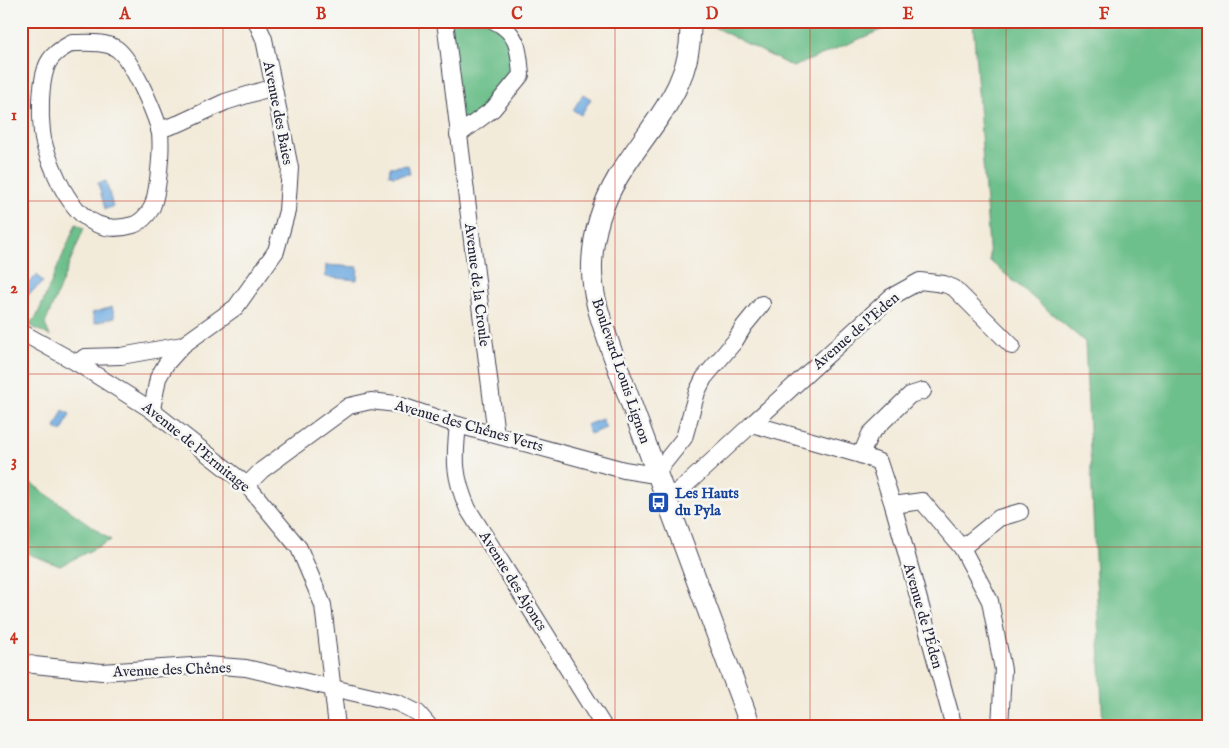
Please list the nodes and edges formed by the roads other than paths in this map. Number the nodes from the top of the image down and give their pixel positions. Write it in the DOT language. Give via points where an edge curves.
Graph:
graph roads {
  1 [pos="256,21"];
  2 [pos="444,21"];
  3 [pos="494,21"];
  4 [pos="690,21"];
  5 [pos="273,87"];
  6 [pos="159,130"];
  7 [pos="458,135"];
  8 [pos="762,304"];
  9 [pos="21,332"];
  10 [pos="183,345"];
  11 [pos="1012,346"];
  12 [pos="77,363"];
  13 [pos="923,391"];
  14 [pos="150,409"];
  15 [pos="752,424"];
  16 [pos="458,425"];
  17 [pos="496,435"];
  18 [pos="861,456"];
  19 [pos="656,473"];
  20 [pos="247,485"];
  21 [pos="664,497"];
  22 [pos="893,505"];
  23 [pos="1020,512"];
  24 [pos="962,548"];
  25 [pos="21,661"];
  26 [pos="333,688"];
  27 [pos="337,727"];
  28 [pos="430,727"];
  29 [pos="604,727"];
  30 [pos="750,727"];
  31 [pos="954,727"];
  32 [pos="1000,727"];
  1 -- 5 [label="street, Avenue des Baies" via="264,39"];
  2 -- 7 [label="street, Avenue de la Croule"];
  3 -- 7 [label="street" via="504,26 518,46 521,75 493,109"];
  4 -- 19 [label="main road, Boulevard Louis Lignon" via="689,51 680,81 665,110 611,189 598,220 592,264 595,304"];
  5 -- 6 [label="street" via="225,102"];
  5 -- 10 [label="street, Avenue des Baies" via="290,168 287,210 276,251 236,307"];
  6 -- 6 [label="street" via="128,60 116,48 95,43 72,43 57,51 46,67 41,100 42,133 48,158 72,205 96,224 111,229 134,225 152,208 160,164"];
  7 -- 17 [label="street, Avenue de la Croule"];
  8 -- 19 [label="street" via="704,378 696,392 684,438"];
  9 -- 12 [label="street, Avenue de l'Ermitage"];
  10 -- 12 [label="street, Avenue des Baies" via="121,356 85,357"];
  10 -- 14 [label="street, Avenue des Baies" via="162,371"];
  11 -- 15 [label="street, Avenue de l'Eden" via="954,288 920,281 890,297"];
  12 -- 14 [label="street, Avenue de l'Ermitage"];
  13 -- 18 [label="street" via="910,395 870,434"];
  14 -- 20 [label="street, Avenue de l'Ermitage"];
  15 -- 18 [label="street, Avenue de l'Éden"];
  15 -- 21 [label="street" via="687,484"];
  16 -- 17 [label="street, Avenue des Chênes Verts"];
  16 -- 20 [label="street, Avenue des Chênes Verts" via="396,404 360,402 349,406 309,435"];
  16 -- 29 [label="street, Avenue des Ajoncs" via="456,477 468,509"];
  17 -- 19 [label="street, Avenue des Chênes Verts" via="624,470"];
  18 -- 22 [label="street, Avenue de l'Éden" via="879,462"];
  19 -- 21 [label="main road, Boulevard Louis Lignon"];
  20 -- 26 [label="street, Avenue de l'Ermitage" via="299,548 323,605"];
  21 -- 30 [label="main road, Boulevard Louis Lignon"];
  22 -- 24 [label="street" via="922,501"];
  22 -- 31 [label="street, Avenue de l'Éden"];
  23 -- 24 [label="street" via="999,518"];
  24 -- 32 [label="street" via="990,601 1003,670"];
  25 -- 26 [label="street, Avenue des Chênes" via="102,672 208,665 246,668"];
  26 -- 27 [label="street, Avenue de l'Ermitage"];
  26 -- 28 [label="street, Avenue des Chênes" via="403,705 418,713"];
}
